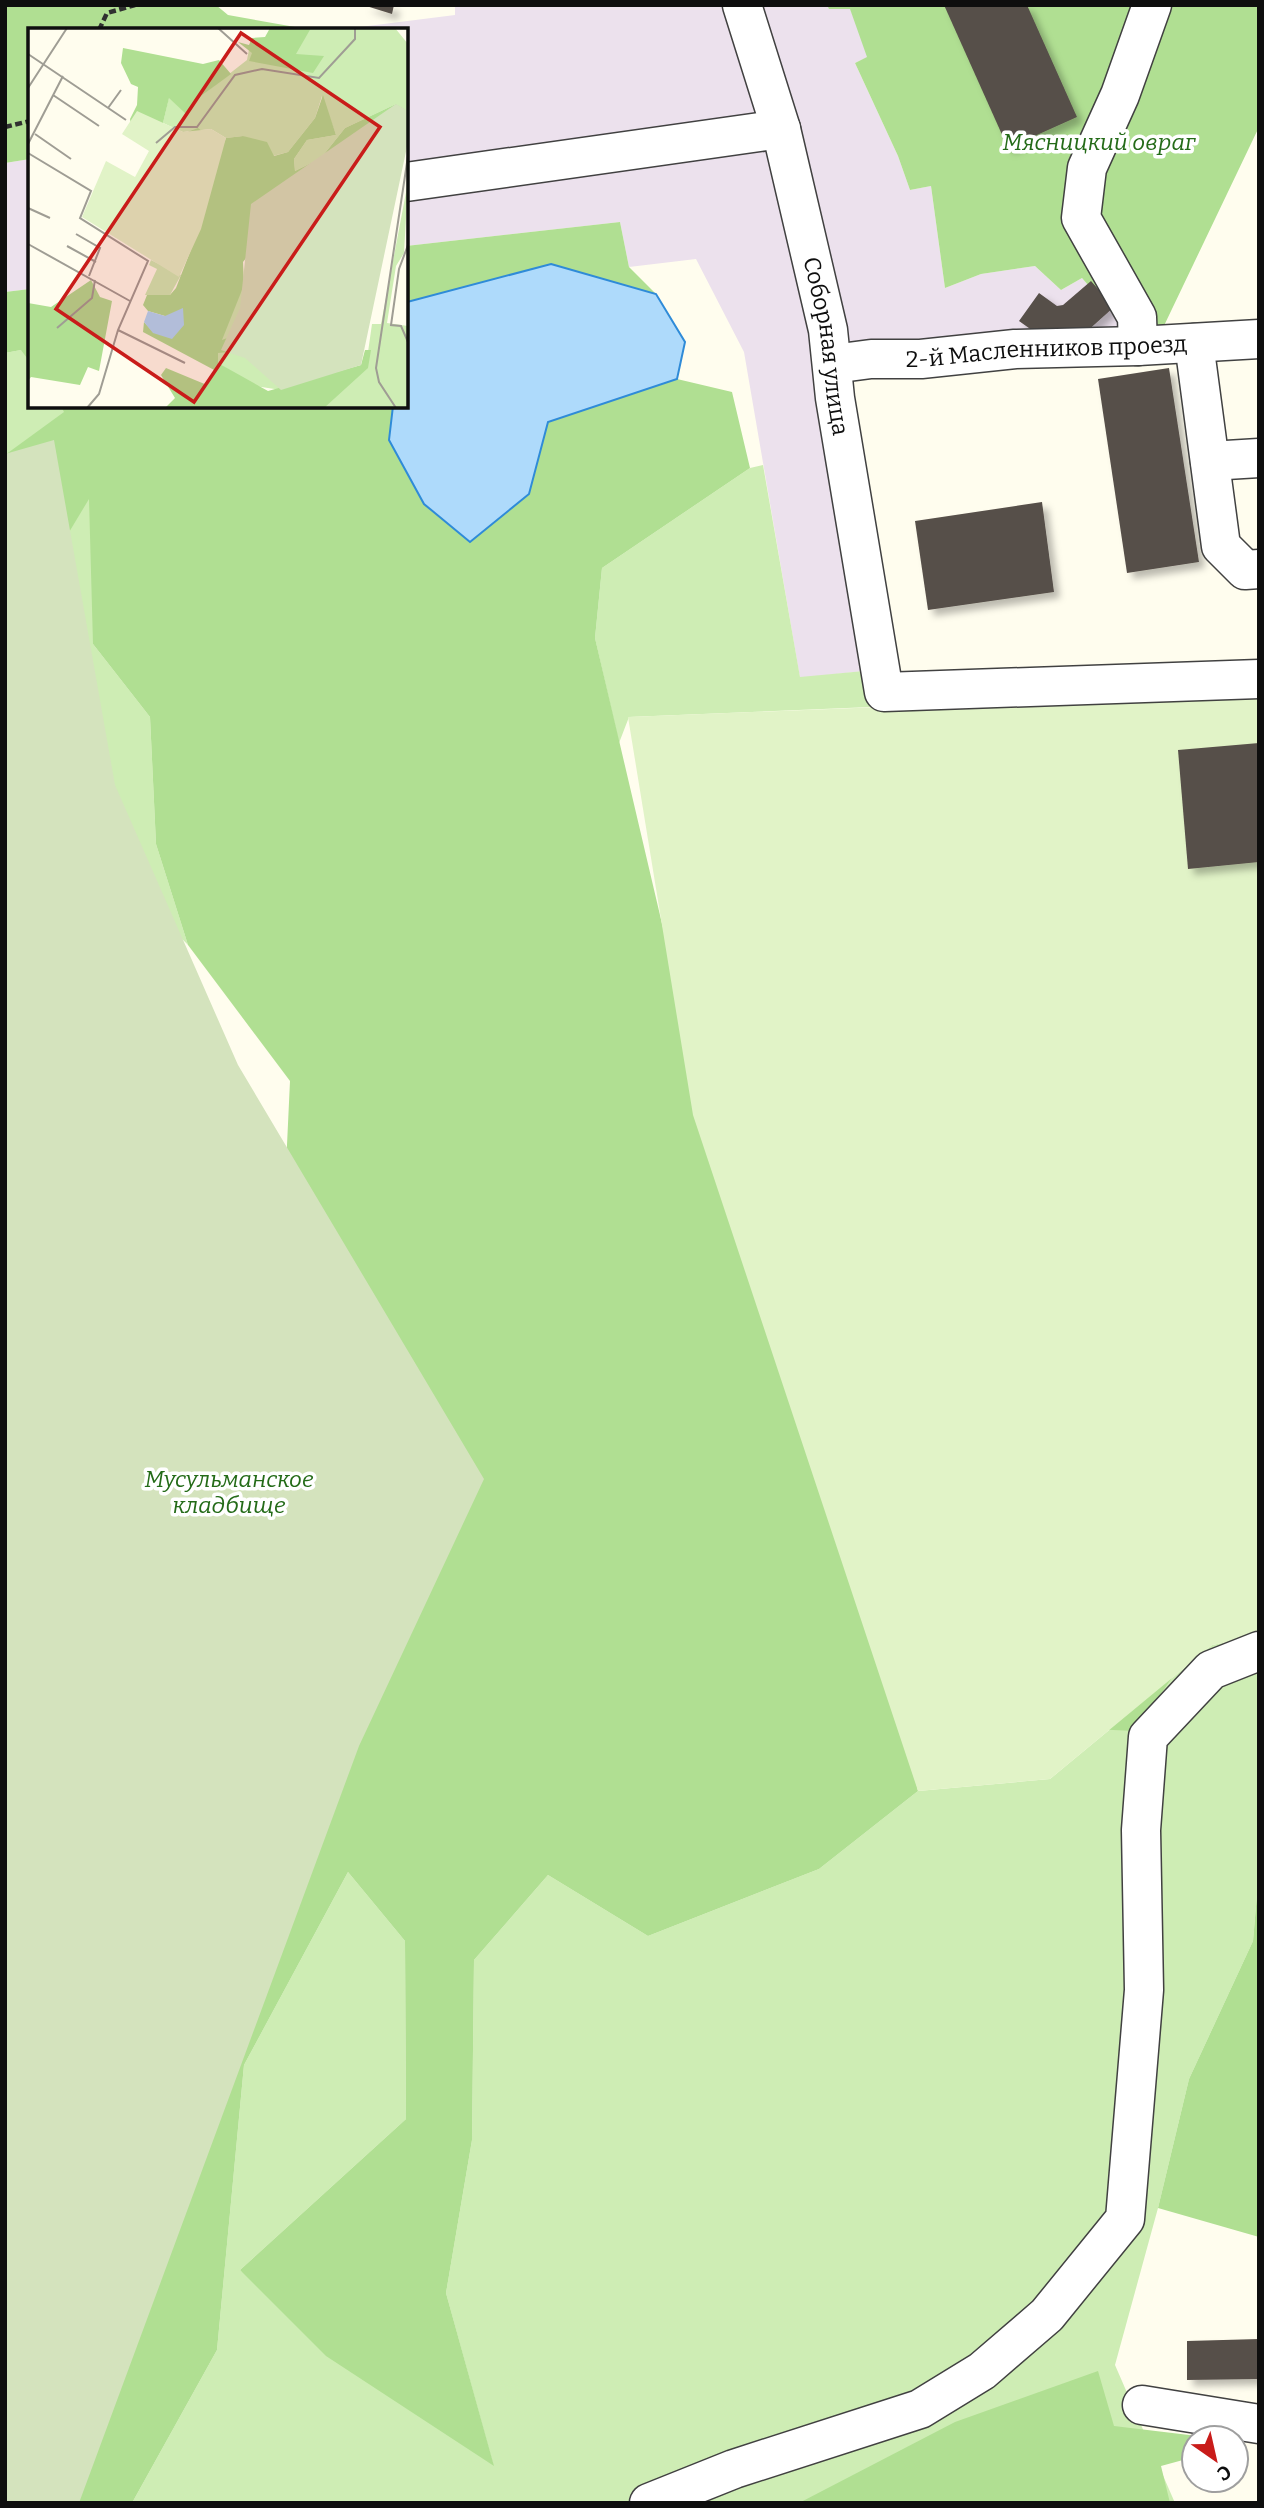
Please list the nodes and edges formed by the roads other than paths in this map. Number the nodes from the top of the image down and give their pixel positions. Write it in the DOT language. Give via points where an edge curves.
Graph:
graph roads {
  1 [pos="742,5"];
  2 [pos="1152,5"];
  3 [pos="781,129"];
  4 [pos="408,182"];
  5 [pos="1259,339"];
  6 [pos="1194,343"];
  7 [pos="1138,346"];
  8 [pos="833,364"];
  9 [pos="1259,458"];
  10 [pos="1210,461"];
  11 [pos="1259,569"];
  12 [pos="1259,679"];
  13 [pos="1259,1651"];
  14 [pos="1142,2405"];
  15 [pos="1259,2424"];
  16 [pos="649,2503"];
  1 -- 3 [label="street, Соборная улица"];
  2 -- 7 [label="street" via="1087,169 1081,218 1137,317"];
  3 -- 4 [label="street"];
  3 -- 8 [label="street, Соборная улица"];
  5 -- 6 [label="street, 2-й Масленников проезд"];
  6 -- 7 [label="street, 2-й Масленников проезд"];
  6 -- 10 [label="street"];
  7 -- 8 [label="street, 2-й Масленников проезд" via="1015,349"];
  8 -- 12 [label="street, Соборная улица" via="884,692"];
  9 -- 10 [label="street"];
  10 -- 11 [label="street" via="1221,546 1245,570"];
  13 -- 16 [label="street" via="1211,1671 1148,1737 1141,1830 1144,1990 1125,2220 1047,2315 982,2371 920,2409 734,2469"];
  14 -- 15 [label="street"];
}
